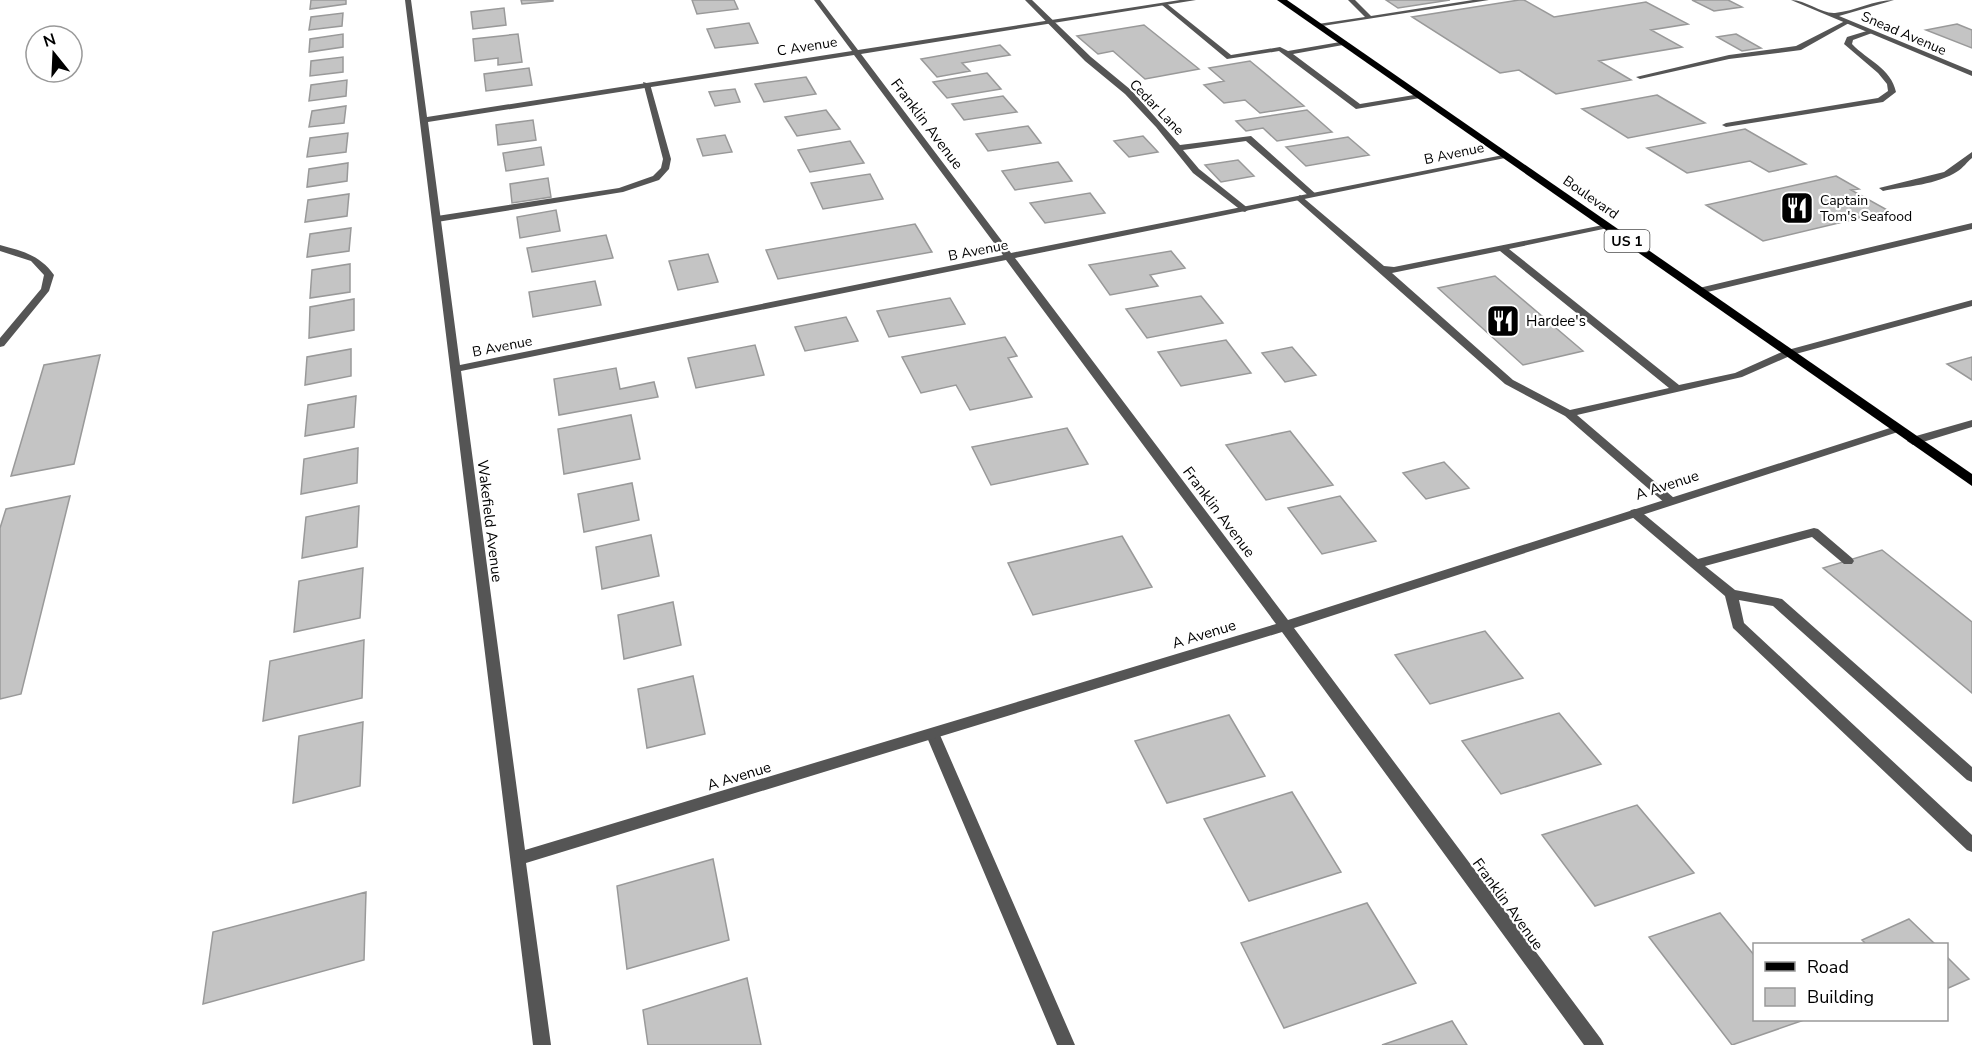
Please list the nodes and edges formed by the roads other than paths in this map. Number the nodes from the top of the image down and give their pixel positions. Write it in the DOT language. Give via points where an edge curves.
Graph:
graph roads {
  1 [pos="408,0"];
  2 [pos="817,0"];
  3 [pos="1028,0"];
  4 [pos="1193,0"];
  5 [pos="1281,0"];
  6 [pos="1351,0"];
  7 [pos="1486,0"];
  8 [pos="1794,0"];
  9 [pos="1891,0"];
  10 [pos="1164,4"];
  11 [pos="1832,16"];
  12 [pos="1370,18"];
  13 [pos="1050,22"];
  14 [pos="1847,22"];
  15 [pos="1318,26"];
  16 [pos="1870,32"];
  17 [pos="1343,43"];
  18 [pos="855,52"];
  19 [pos="1287,53"];
  20 [pos="1972,74"];
  21 [pos="1640,77"];
  22 [pos="646,84"];
  23 [pos="1420,96"];
  24 [pos="425,120"];
  25 [pos="1726,125"];
  26 [pos="1178,148"];
  27 [pos="1972,154"];
  28 [pos="1505,156"];
  29 [pos="1963,160"];
  30 [pos="1972,165"];
  31 [pos="1883,188"];
  32 [pos="1313,195"];
  33 [pos="1300,198"];
  34 [pos="1245,209"];
  35 [pos="437,219"];
  36 [pos="1605,226"];
  37 [pos="1972,226"];
  38 [pos="0,248"];
  39 [pos="1502,248"];
  40 [pos="1011,257"];
  41 [pos="1382,269"];
  42 [pos="1699,291"];
  43 [pos="1972,303"];
  44 [pos="0,344"];
  45 [pos="1788,353"];
  46 [pos="456,369"];
  47 [pos="1677,389"];
  48 [pos="1569,414"];
  49 [pos="1972,423"];
  50 [pos="1897,429"];
  51 [pos="1913,441"];
  52 [pos="1972,481"];
  53 [pos="1670,501"];
  54 [pos="1635,513"];
  55 [pos="1848,561"];
  56 [pos="1695,564"];
  57 [pos="1731,594"];
  58 [pos="1286,626"];
  59 [pos="933,735"];
  60 [pos="1972,776"];
  61 [pos="1972,845"];
  62 [pos="518,859"];
  63 [pos="542,1045"];
  64 [pos="1066,1045"];
  65 [pos="1595,1045"];
  1 -- 24 [label="street, Wakefield Avenue"];
  2 -- 18 [label="street, Franklin Avenue"];
  3 -- 13 [label="street, Cedar Lane"];
  4 -- 10 [label="street, C Avenue"];
  5 -- 15 [label="main road, Boulevard / US 1"];
  6 -- 12 [label="street"];
  7 -- 12 [label="street"];
  8 -- 11 [label="street, Snead Avenue"];
  9 -- 11 [label="street"];
  10 -- 13 [label="street, C Avenue"];
  10 -- 19 [label="street" via="1230,57 1280,49"];
  11 -- 14 [label="street, Snead Avenue"];
  12 -- 15 [label="street"];
  13 -- 18 [label="street, C Avenue"];
  13 -- 26 [label="street, Cedar Lane" via="1128,92"];
  14 -- 16 [label="street, Snead Avenue"];
  14 -- 21 [label="street" via="1798,48 1728,57"];
  15 -- 17 [label="main road, Boulevard / US 1"];
  16 -- 20 [label="street, Snead Avenue"];
  16 -- 25 [label="street" via="1850,39 1848,44 1885,75 1892,86 1892,92 1880,100"];
  17 -- 19 [label="street"];
  17 -- 23 [label="main road, Boulevard / US 1"];
  18 -- 22 [label="street, C Avenue"];
  18 -- 40 [label="street, Franklin Avenue"];
  19 -- 23 [label="street" via="1359,107"];
  22 -- 24 [label="street, C Avenue"];
  22 -- 35 [label="street" via="667,159 665,169 656,178 620,190"];
  23 -- 28 [label="main road, Boulevard / US 1"];
  24 -- 35 [label="street, Wakefield Avenue"];
  26 -- 32 [label="street" via="1248,138"];
  26 -- 34 [label="street, Cedar Lane" via="1211,185"];
  27 -- 29 [label="street"];
  28 -- 32 [label="street, B Avenue"];
  28 -- 36 [label="main road, Boulevard / US 1"];
  29 -- 30 [label="street"];
  29 -- 31 [label="street" via="1957,169 1946,173"];
  32 -- 33 [label="street, B Avenue"];
  33 -- 34 [label="street, B Avenue"];
  33 -- 41 [label="street"];
  34 -- 40 [label="street, B Avenue"];
  35 -- 46 [label="street, Wakefield Avenue"];
  36 -- 39 [label="street"];
  36 -- 42 [label="main road, Boulevard / US 1"];
  37 -- 42 [label="street"];
  38 -- 44 [label="street" via="34,258 49,275 46,289"];
  39 -- 41 [label="street" via="1394,270"];
  39 -- 47 [label="street"];
  40 -- 46 [label="street, B Avenue"];
  40 -- 58 [label="street, Franklin Avenue"];
  41 -- 48 [label="street" via="1509,382"];
  42 -- 45 [label="main road, Boulevard / US 1"];
  43 -- 45 [label="street"];
  45 -- 47 [label="street" via="1738,375"];
  45 -- 50 [label="main road, Boulevard / US 1"];
  46 -- 62 [label="street, Wakefield Avenue"];
  47 -- 48 [label="street"];
  48 -- 53 [label="street"];
  49 -- 51 [label="street"];
  50 -- 51 [label="main road, Boulevard / US 1"];
  50 -- 53 [label="street, A Avenue"];
  51 -- 52 [label="main road, Boulevard / US 1"];
  53 -- 54 [label="street, A Avenue"];
  54 -- 56 [label="street"];
  54 -- 58 [label="street, A Avenue"];
  55 -- 56 [label="street" via="1814,532"];
  56 -- 57 [label="street"];
  57 -- 60 [label="street" via="1777,602"];
  57 -- 61 [label="street" via="1738,625"];
  58 -- 59 [label="street, A Avenue"];
  58 -- 65 [label="street, Franklin Avenue"];
  59 -- 62 [label="street, A Avenue"];
  59 -- 64 [label="street"];
  62 -- 63 [label="street, Wakefield Avenue"];
}
